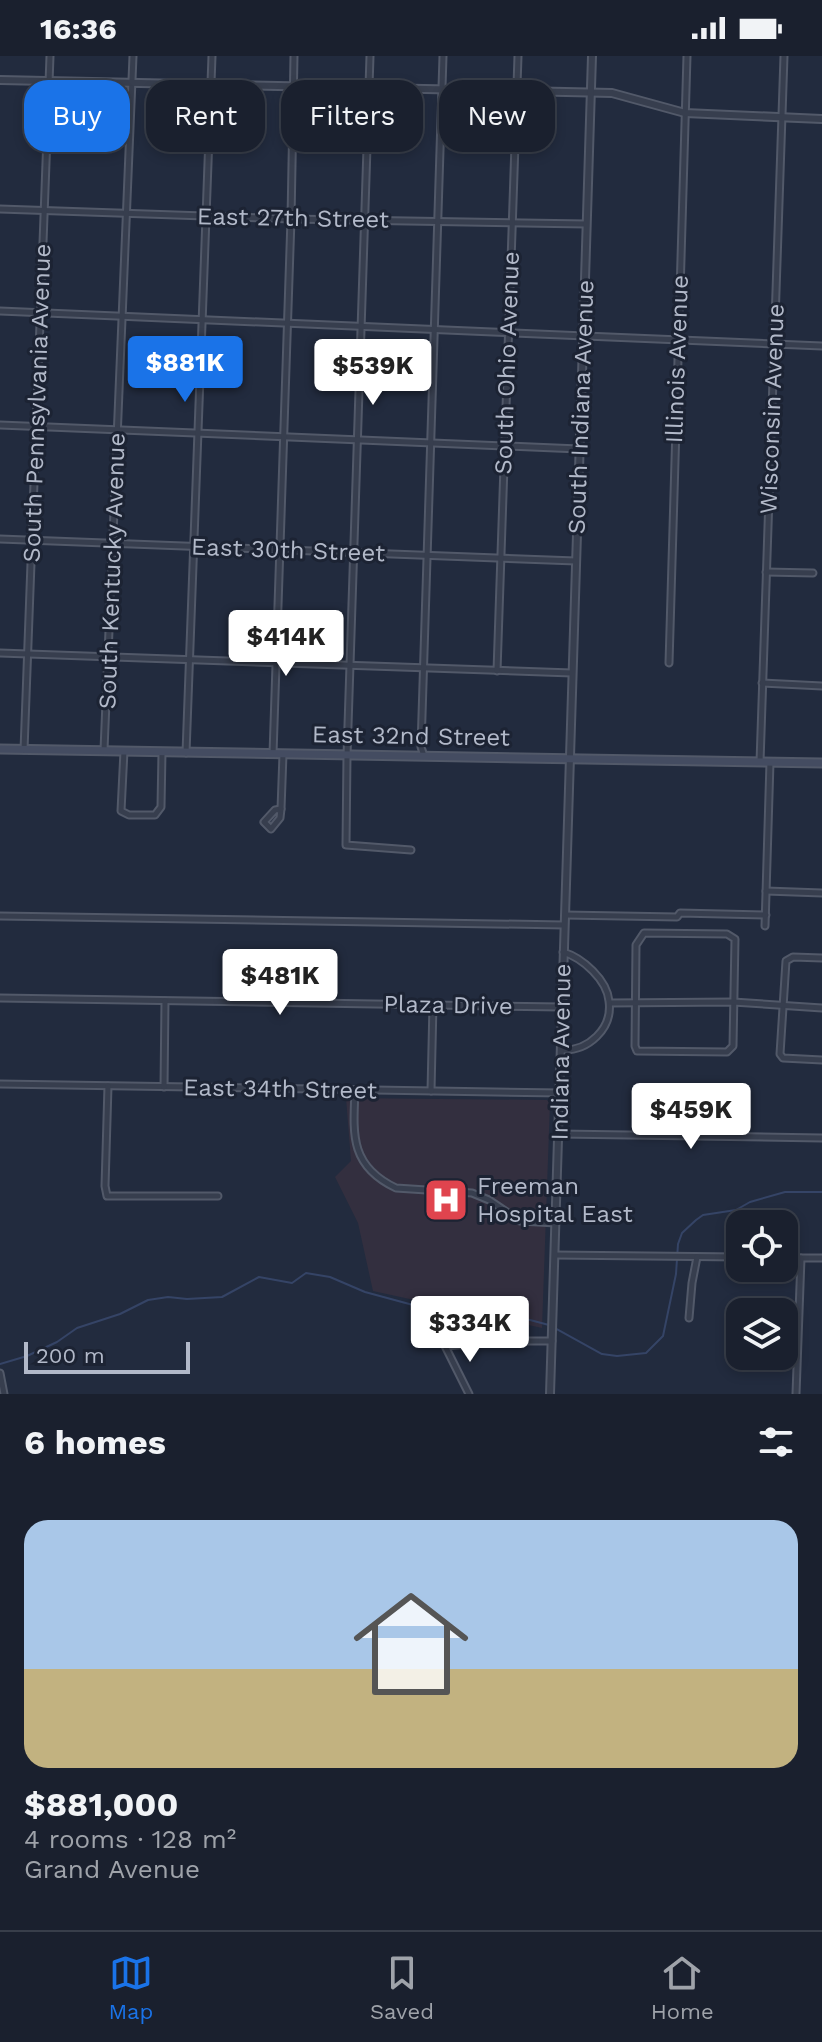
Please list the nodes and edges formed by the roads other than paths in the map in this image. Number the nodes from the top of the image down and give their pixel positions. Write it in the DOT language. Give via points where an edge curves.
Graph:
graph roads {
  1 [pos="50,56"];
  2 [pos="133,56"];
  3 [pos="212,56"];
  4 [pos="294,56"];
  5 [pos="370,56"];
  6 [pos="443,56"];
  7 [pos="518,56"];
  8 [pos="592,56"];
  9 [pos="687,56"];
  10 [pos="784,56"];
  11 [pos="0,80"];
  12 [pos="24,80"];
  13 [pos="49,80"];
  14 [pos="211,80"];
  15 [pos="293,80"];
  16 [pos="369,80"];
  17 [pos="442,80"];
  18 [pos="517,80"];
  19 [pos="132,81"];
  20 [pos="146,81"];
  21 [pos="555,91"];
  22 [pos="591,92"];
  23 [pos="685,113"];
  24 [pos="782,118"];
  25 [pos="822,119"];
  26 [pos="46,152"];
  27 [pos="208,152"];
  28 [pos="292,152"];
  29 [pos="367,152"];
  30 [pos="440,152"];
  31 [pos="514,152"];
  32 [pos="0,209"];
  33 [pos="44,210"];
  34 [pos="126,214"];
  35 [pos="206,216"];
  36 [pos="291,219"];
  37 [pos="365,220"];
  38 [pos="438,221"];
  39 [pos="512,222"];
  40 [pos="586,224"];
  41 [pos="0,311"];
  42 [pos="40,313"];
  43 [pos="123,316"];
  44 [pos="203,320"];
  45 [pos="288,323"];
  46 [pos="361,327"];
  47 [pos="434,330"];
  48 [pos="508,333"];
  49 [pos="582,337"];
  50 [pos="677,340"];
  51 [pos="774,344"];
  52 [pos="822,346"];
  53 [pos="0,425"];
  54 [pos="36,426"];
  55 [pos="118,430"];
  56 [pos="199,433"];
  57 [pos="284,437"];
  58 [pos="357,440"];
  59 [pos="431,443"];
  60 [pos="505,446"];
  61 [pos="579,449"];
  62 [pos="0,539"];
  63 [pos="32,540"];
  64 [pos="113,543"];
  65 [pos="195,546"];
  66 [pos="280,550"];
  67 [pos="354,553"];
  68 [pos="427,555"];
  69 [pos="501,559"];
  70 [pos="576,561"];
  71 [pos="766,572"];
  72 [pos="813,573"];
  73 [pos="0,653"];
  74 [pos="27,654"];
  75 [pos="109,657"];
  76 [pos="190,660"];
  77 [pos="276,663"];
  78 [pos="669,663"];
  79 [pos="350,666"];
  80 [pos="424,668"];
  81 [pos="497,671"];
  82 [pos="572,673"];
  83 [pos="762,683"];
  84 [pos="822,686"];
  85 [pos="0,749"];
  86 [pos="24,750"];
  87 [pos="104,751"];
  88 [pos="124,751"];
  89 [pos="162,752"];
  90 [pos="186,753"];
  91 [pos="273,754"];
  92 [pos="283,754"];
  93 [pos="347,756"];
  94 [pos="424,757"];
  95 [pos="570,759"];
  96 [pos="760,762"];
  97 [pos="770,762"];
  98 [pos="822,763"];
  99 [pos="281,809"];
  100 [pos="411,850"];
  101 [pos="766,891"];
  102 [pos="822,893"];
  103 [pos="565,915"];
  104 [pos="766,915"];
  105 [pos="0,916"];
  106 [pos="564,925"];
  107 [pos="765,926"];
  108 [pos="562,951"];
  109 [pos="822,958"];
  110 [pos="0,998"];
  111 [pos="165,1001"];
  112 [pos="635,1002"];
  113 [pos="733,1002"];
  114 [pos="610,1003"];
  115 [pos="433,1004"];
  116 [pos="783,1006"];
  117 [pos="561,1007"];
  118 [pos="822,1008"];
  119 [pos="562,1050"];
  120 [pos="822,1060"];
  121 [pos="0,1084"];
  122 [pos="108,1086"];
  123 [pos="164,1087"];
  124 [pos="355,1091"];
  125 [pos="431,1092"];
  126 [pos="561,1093"];
  127 [pos="560,1134"];
  128 [pos="822,1138"];
  129 [pos="218,1196"];
  130 [pos="556,1223"];
  131 [pos="555,1255"];
  132 [pos="697,1257"];
  133 [pos="726,1257"];
  134 [pos="801,1258"];
  135 [pos="822,1258"];
  136 [pos="689,1318"];
  137 [pos="552,1341"];
  138 [pos="0,1373"];
  139 [pos="4,1394"];
  140 [pos="469,1394"];
  141 [pos="550,1394"];
  142 [pos="796,1394"];
  1 -- 13 [label="street, South Pennsylvania Avenue"];
  2 -- 19 [label="street, South Kentucky Avenue"];
  3 -- 14 [label="street"];
  4 -- 15 [label="street"];
  5 -- 16 [label="street"];
  6 -- 17 [label="street"];
  7 -- 18 [label="street, South Ohio Avenue"];
  8 -- 22 [label="street, South Indiana Avenue"];
  9 -- 23 [label="street, Illinois Avenue"];
  10 -- 24 [label="street, Wisconsin Avenue"];
  11 -- 12 [label="street"];
  19 -- 20 [label="street"];
  19 -- 34 [label="street, South Kentucky Avenue"];
  21 -- 22 [label="street"];
  22 -- 23 [label="street" via="637,98"];
  22 -- 40 [label="street, South Indiana Avenue"];
  23 -- 24 [label="street"];
  23 -- 50 [label="street, Illinois Avenue"];
  24 -- 25 [label="street"];
  24 -- 51 [label="street, Wisconsin Avenue"];
  26 -- 33 [label="street, South Pennsylvania Avenue"];
  27 -- 35 [label="street"];
  28 -- 36 [label="street"];
  29 -- 37 [label="street"];
  30 -- 38 [label="street"];
  31 -- 39 [label="street, South Ohio Avenue"];
  32 -- 33 [label="street, East 27th Street"];
  33 -- 34 [label="street, East 27th Street"];
  33 -- 42 [label="street, South Pennsylvania Avenue"];
  34 -- 35 [label="street, East 27th Street"];
  34 -- 43 [label="street, South Kentucky Avenue"];
  35 -- 36 [label="street, East 27th Street"];
  35 -- 44 [label="street"];
  36 -- 37 [label="street, East 27th Street"];
  36 -- 45 [label="street"];
  37 -- 38 [label="street, East 27th Street"];
  37 -- 46 [label="street"];
  38 -- 39 [label="street, East 27th Street"];
  38 -- 47 [label="street"];
  39 -- 40 [label="street, East 27th Street"];
  39 -- 48 [label="street, South Ohio Avenue"];
  40 -- 49 [label="street, South Indiana Avenue"];
  41 -- 42 [label="street"];
  42 -- 43 [label="street"];
  42 -- 54 [label="street, South Pennsylvania Avenue"];
  43 -- 44 [label="street"];
  43 -- 55 [label="street, South Kentucky Avenue"];
  44 -- 45 [label="street"];
  44 -- 56 [label="street"];
  45 -- 46 [label="street"];
  45 -- 57 [label="street"];
  46 -- 47 [label="street"];
  46 -- 58 [label="street"];
  47 -- 48 [label="street"];
  47 -- 59 [label="street"];
  48 -- 49 [label="street"];
  48 -- 60 [label="street, South Ohio Avenue"];
  49 -- 50 [label="street"];
  49 -- 61 [label="street, South Indiana Avenue"];
  50 -- 51 [label="street"];
  50 -- 78 [label="street, Illinois Avenue"];
  51 -- 52 [label="street"];
  51 -- 71 [label="street, Wisconsin Avenue"];
  53 -- 54 [label="street"];
  54 -- 55 [label="street"];
  54 -- 63 [label="street, South Pennsylvania Avenue"];
  55 -- 56 [label="street"];
  55 -- 64 [label="street, South Kentucky Avenue"];
  56 -- 57 [label="street"];
  56 -- 65 [label="street"];
  57 -- 58 [label="street"];
  57 -- 66 [label="street"];
  58 -- 59 [label="street"];
  58 -- 67 [label="street"];
  59 -- 60 [label="street"];
  59 -- 68 [label="street"];
  60 -- 61 [label="street"];
  60 -- 69 [label="street, South Ohio Avenue"];
  61 -- 70 [label="street, South Indiana Avenue"];
  62 -- 63 [label="street, East 30th Street"];
  63 -- 64 [label="street, East 30th Street"];
  63 -- 74 [label="street, South Pennsylvania Avenue"];
  64 -- 65 [label="street, East 30th Street"];
  64 -- 75 [label="street, South Kentucky Avenue"];
  65 -- 66 [label="street, East 30th Street"];
  65 -- 76 [label="street"];
  66 -- 67 [label="street, East 30th Street"];
  66 -- 77 [label="street"];
  67 -- 68 [label="street, East 30th Street"];
  67 -- 79 [label="street"];
  68 -- 69 [label="street, East 30th Street"];
  68 -- 80 [label="street"];
  69 -- 70 [label="street, East 30th Street"];
  69 -- 81 [label="street, South Ohio Avenue"];
  70 -- 82 [label="street, South Indiana Avenue"];
  71 -- 72 [label="street"];
  71 -- 83 [label="street, Wisconsin Avenue"];
  73 -- 74 [label="street"];
  74 -- 75 [label="street"];
  74 -- 86 [label="street, South Pennsylvania Avenue"];
  75 -- 76 [label="street"];
  75 -- 87 [label="street, South Kentucky Avenue"];
  76 -- 77 [label="street"];
  76 -- 90 [label="street"];
  77 -- 79 [label="street"];
  77 -- 91 [label="street"];
  79 -- 80 [label="street"];
  79 -- 93 [label="street"];
  80 -- 81 [label="street"];
  80 -- 94 [label="street"];
  81 -- 82 [label="street"];
  82 -- 95 [label="street, South Indiana Avenue"];
  83 -- 84 [label="street"];
  83 -- 96 [label="street, Wisconsin Avenue"];
  85 -- 86 [label="main road, East 32nd Street"];
  86 -- 87 [label="main road, East 32nd Street"];
  87 -- 88 [label="main road, East 32nd Street"];
  88 -- 89 [label="main road, East 32nd Street"];
  88 -- 89 [label="street" via="121,811 129,815 155,815 161,807"];
  89 -- 90 [label="main road, East 32nd Street"];
  90 -- 91 [label="main road, East 32nd Street"];
  91 -- 92 [label="main road, East 32nd Street"];
  92 -- 93 [label="main road, East 32nd Street"];
  92 -- 99 [label="street"];
  93 -- 94 [label="main road, East 32nd Street"];
  93 -- 100 [label="street" via="346,845"];
  94 -- 95 [label="main road, East 32nd Street"];
  95 -- 96 [label="main road, East 32nd Street"];
  95 -- 103 [label="street, Indiana Avenue"];
  96 -- 97 [label="main road, East 32nd Street"];
  97 -- 98 [label="main road, East 32nd Street"];
  97 -- 101 [label="street"];
  101 -- 102 [label="street"];
  101 -- 104 [label="street"];
  103 -- 104 [label="street"];
  103 -- 106 [label="street, Indiana Avenue"];
  104 -- 107 [label="street"];
  105 -- 106 [label="street"];
  106 -- 108 [label="street, Indiana Avenue"];
  108 -- 114 [label="street" via="588,966"];
  108 -- 117 [label="street, Indiana Avenue"];
  109 -- 116 [label="street" via="786,961"];
  110 -- 111 [label="street, Plaza Drive"];
  111 -- 115 [label="street, Plaza Drive"];
  111 -- 123 [label="street"];
  112 -- 113 [label="street"];
  112 -- 113 [label="street" via="637,1051 697,1052 733,1046"];
  112 -- 113 [label="street" via="636,945 644,933 727,934 735,939"];
  112 -- 114 [label="street"];
  113 -- 116 [label="street"];
  114 -- 119 [label="street" via="597,1037 581,1049"];
  115 -- 117 [label="street, Plaza Drive"];
  115 -- 125 [label="street"];
  116 -- 118 [label="street"];
  116 -- 120 [label="street" via="780,1054"];
  117 -- 119 [label="street, Indiana Avenue"];
  119 -- 126 [label="street, Indiana Avenue"];
  121 -- 122 [label="street, East 34th Street"];
  122 -- 123 [label="street, East 34th Street"];
  122 -- 129 [label="street" via="109,1197"];
  123 -- 124 [label="street, East 34th Street"];
  124 -- 125 [label="street, East 34th Street"];
  124 -- 130 [label="street" via="358,1154 369,1170 396,1188 472,1193 520,1221"];
  125 -- 126 [label="street, East 34th Street"];
  126 -- 127 [label="street, Indiana Avenue"];
  127 -- 128 [label="street"];
  127 -- 130 [label="street, Indiana Avenue"];
  130 -- 131 [label="street, Indiana Avenue"];
  131 -- 132 [label="street"];
  131 -- 137 [label="street, Indiana Avenue"];
  132 -- 133 [label="street"];
  132 -- 136 [label="street"];
  134 -- 135 [label="street"];
  134 -- 142 [label="street"];
  137 -- 140 [label="street" via="445,1346"];
  137 -- 141 [label="street, Indiana Avenue"];
  138 -- 139 [label="street"];
}
